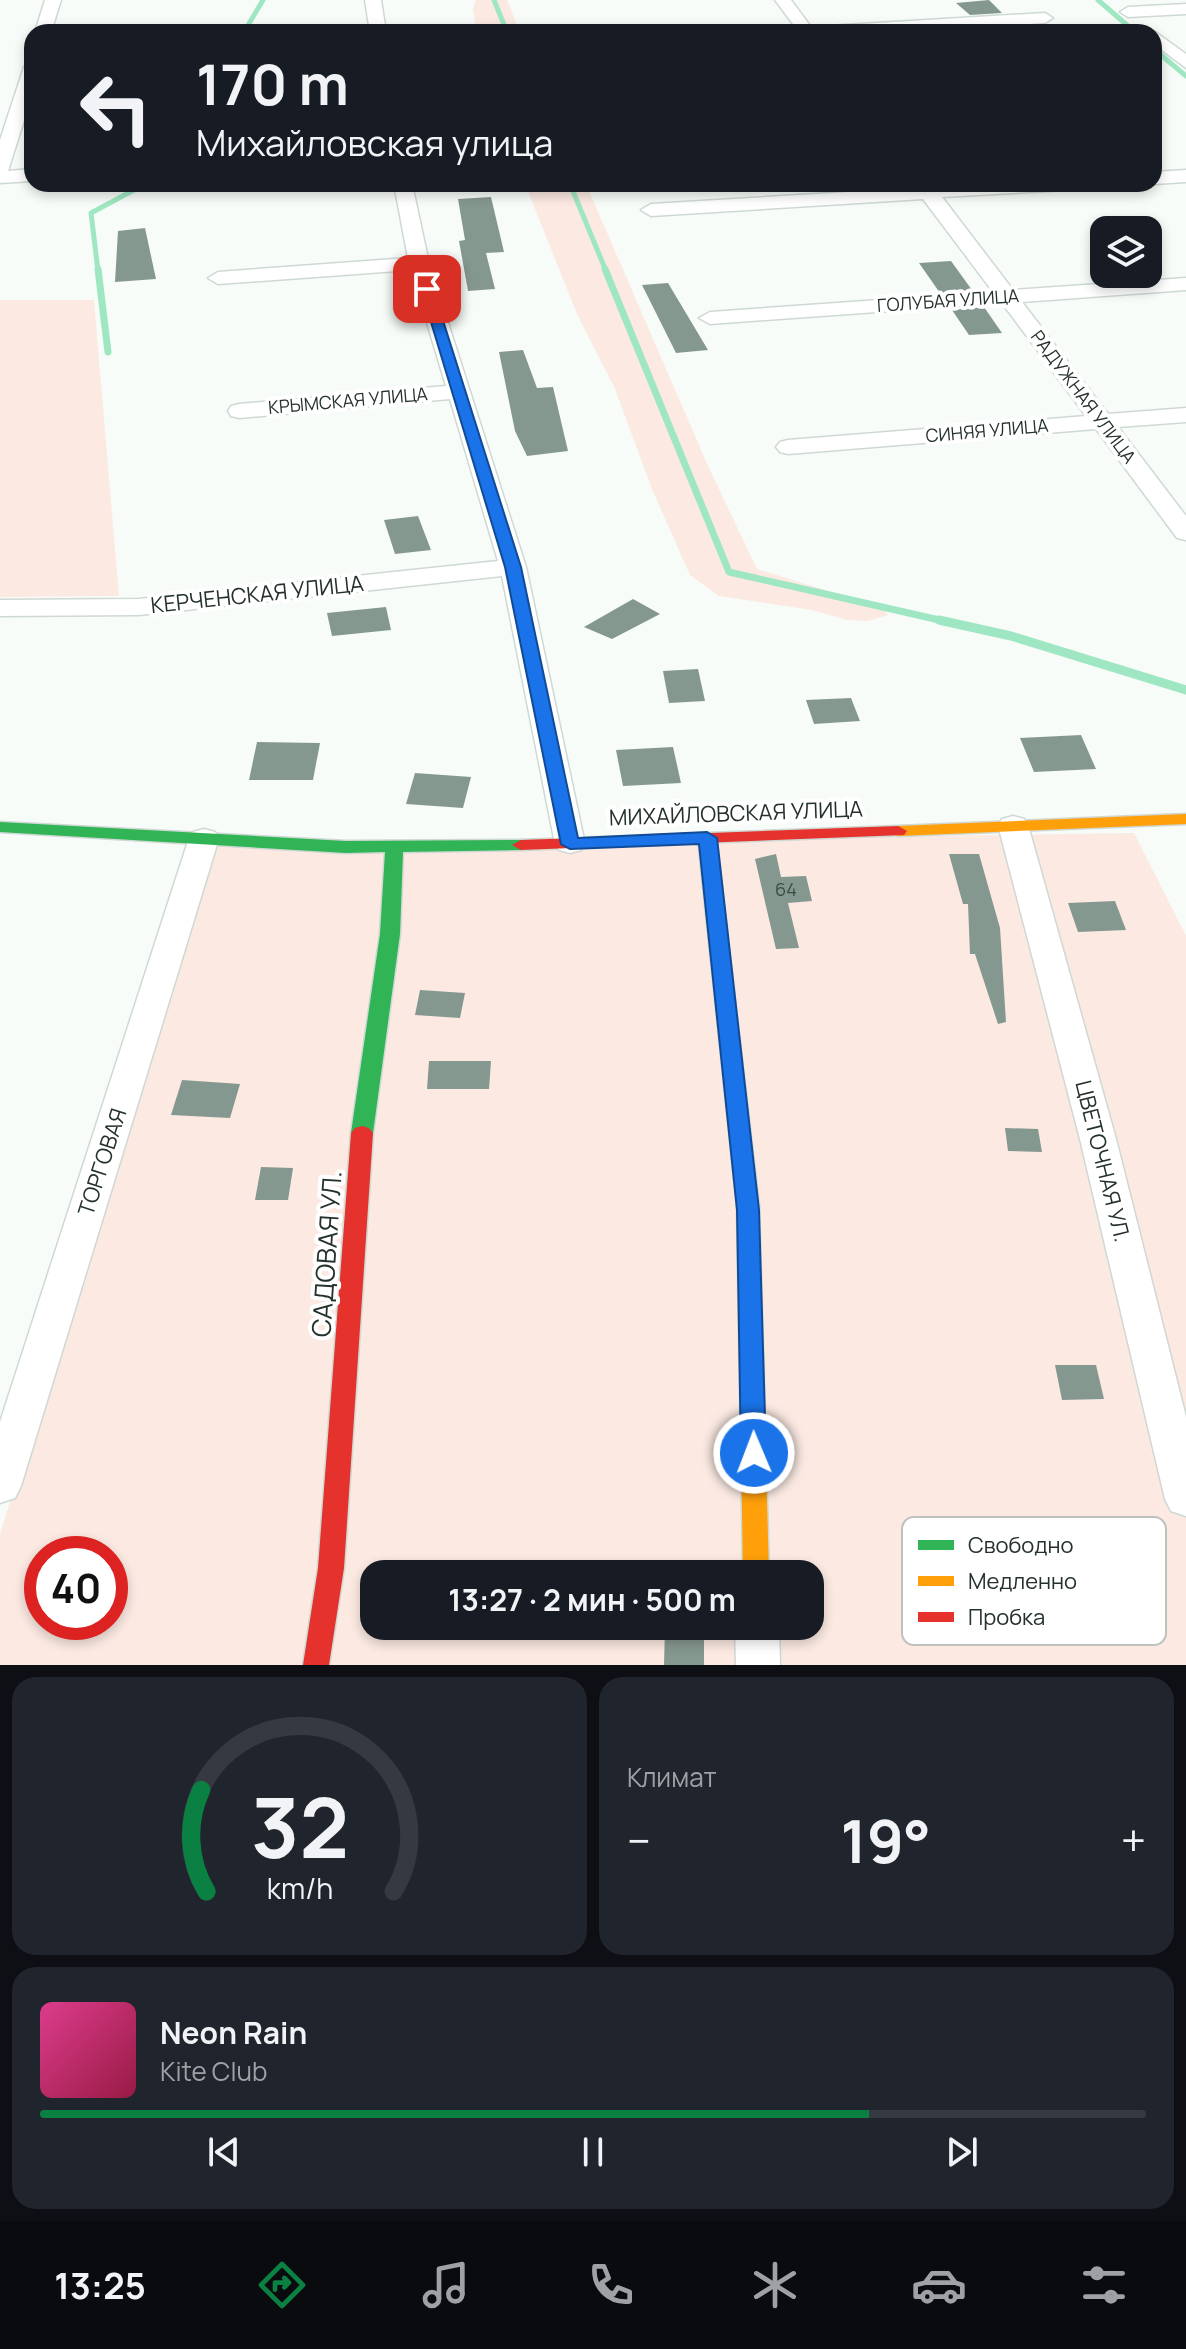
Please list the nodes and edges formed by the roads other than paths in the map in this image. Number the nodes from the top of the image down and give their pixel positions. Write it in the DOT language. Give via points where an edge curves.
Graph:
graph roads {
  1 [pos="53,0"];
  2 [pos="373,0"];
  3 [pos="783,0"];
  4 [pos="1114,0"];
  5 [pos="1186,9"];
  6 [pos="1128,12"];
  7 [pos="1045,18"];
  8 [pos="46,24"];
  9 [pos="377,24"];
  10 [pos="801,24"];
  11 [pos="943,24"];
  12 [pos="1141,24"];
  13 [pos="1162,43"];
  14 [pos="1186,63"];
  15 [pos="24,92"];
  16 [pos="0,169"];
  17 [pos="24,176"];
  18 [pos="1186,176"];
  19 [pos="0,177"];
  20 [pos="1162,178"];
  21 [pos="405,192"];
  22 [pos="875,192"];
  23 [pos="928,192"];
  24 [pos="651,210"];
  25 [pos="419,263"];
  26 [pos="218,278"];
  27 [pos="1186,284"];
  28 [pos="1007,297"];
  29 [pos="710,318"];
  30 [pos="457,392"];
  31 [pos="239,411"];
  32 [pos="1186,415"];
  33 [pos="1101,422"];
  34 [pos="788,447"];
  35 [pos="1186,533"];
  36 [pos="513,567"];
  37 [pos="0,608"];
  38 [pos="1186,819"];
  39 [pos="1013,825"];
  40 [pos="0,827"];
  41 [pos="204,838"];
  42 [pos="707,838"];
  43 [pos="570,844"];
  44 [pos="394,847"];
  45 [pos="0,1486"];
  46 [pos="1186,1499"];
  47 [pos="756,1560"];
  48 [pos="757,1640"];
  49 [pos="316,1665"];
  50 [pos="758,1665"];
  1 -- 8 [label="street"];
  2 -- 9 [label="street"];
  3 -- 10 [label="street"];
  4 -- 6 [label="street"];
  5 -- 6 [label="street"];
  6 -- 12 [label="street"];
  7 -- 11 [label="street"];
  13 -- 14 [label="street"];
  15 -- 16 [label="street"];
  17 -- 19 [label="street"];
  18 -- 20 [label="street"];
  21 -- 25 [label="street"];
  22 -- 24 [label="street"];
  23 -- 28 [label="street, РАДУЖНАЯ УЛИЦА"];
  25 -- 26 [label="street"];
  25 -- 30 [label="street"];
  27 -- 28 [label="street, ГОЛУБАЯ УЛИЦА"];
  28 -- 29 [label="street, ГОЛУБАЯ УЛИЦА"];
  28 -- 33 [label="street, РАДУЖНАЯ УЛИЦА"];
  30 -- 31 [label="street, КРЫМСКАЯ УЛИЦА"];
  30 -- 36 [label="street"];
  32 -- 33 [label="street, СИНЯЯ УЛИЦА"];
  33 -- 34 [label="street, СИНЯЯ УЛИЦА"];
  33 -- 35 [label="street, РАДУЖНАЯ УЛИЦА"];
  36 -- 37 [label="street, КЕРЧЕНСКАЯ УЛИЦА" via="139,607"];
  36 -- 43 [label="street"];
  38 -- 39 [label="street, МИХАЙЛОВСКАЯ УЛИЦА"];
  39 -- 42 [label="street, МИХАЙЛОВСКАЯ УЛИЦА"];
  39 -- 46 [label="street, ЦВЕТОЧНАЯ УЛ." via="1098,1139"];
  40 -- 41 [label="street, МИХАЙЛОВСКАЯ УЛИЦА"];
  41 -- 44 [label="street, МИХАЙЛОВСКАЯ УЛИЦА"];
  41 -- 45 [label="street, ТОРГОВАЯ"];
  42 -- 43 [label="street, МИХАЙЛОВСКАЯ УЛИЦА"];
  42 -- 47 [label="street" via="748,1210"];
  43 -- 44 [label="street, МИХАЙЛОВСКАЯ УЛИЦА"];
  44 -- 49 [label="street, САДОВАЯ УЛ." via="390,934 361,1139 331,1568"];
  48 -- 50 [label="street"];
}
